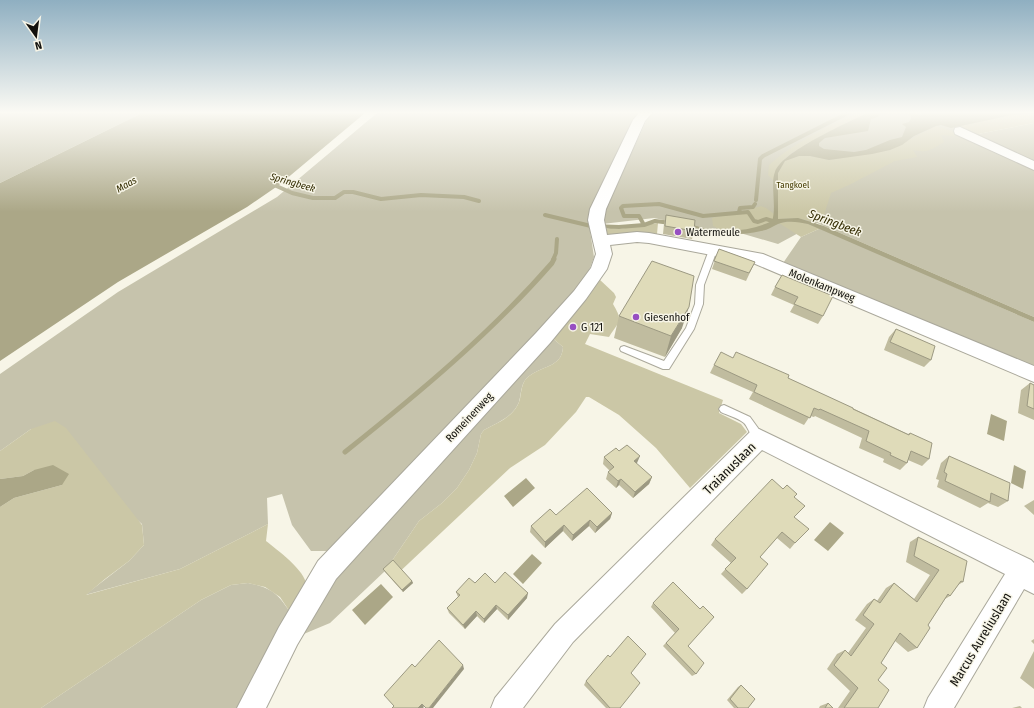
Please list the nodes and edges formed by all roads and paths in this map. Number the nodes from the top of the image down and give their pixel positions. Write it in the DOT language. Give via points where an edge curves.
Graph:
graph roads {
  1 [pos="627,146"];
  2 [pos="991,146"];
  3 [pos="1033,166"];
  4 [pos="598,231"];
  5 [pos="713,250"];
  6 [pos="624,349"];
  7 [pos="1034,374"];
  8 [pos="724,409"];
  9 [pos="759,438"];
  10 [pos="1028,575"];
  11 [pos="251,708"];
  12 [pos="505,708"];
  13 [pos="938,708"];
  1 -- 4 [label="street, Romeinenweg" via="598,209"];
  2 -- 3 [label="street"];
  4 -- 5 [label="street, Molenkampweg"];
  4 -- 11 [label="street, Romeinenweg" via="604,254 599,269 543,338 327,570 288,636"];
  5 -- 6 [label="lane" via="700,285 699,304 690,329 666,366"];
  5 -- 7 [label="street, Molenkampweg" via="757,258"];
  8 -- 9 [label="lane" via="747,420"];
  9 -- 10 [label="street, Traianuslaan"];
  9 -- 12 [label="street, Traianuslaan" via="564,633"];
  10 -- 13 [label="street, Marcus Aureliuslaan"];
}
